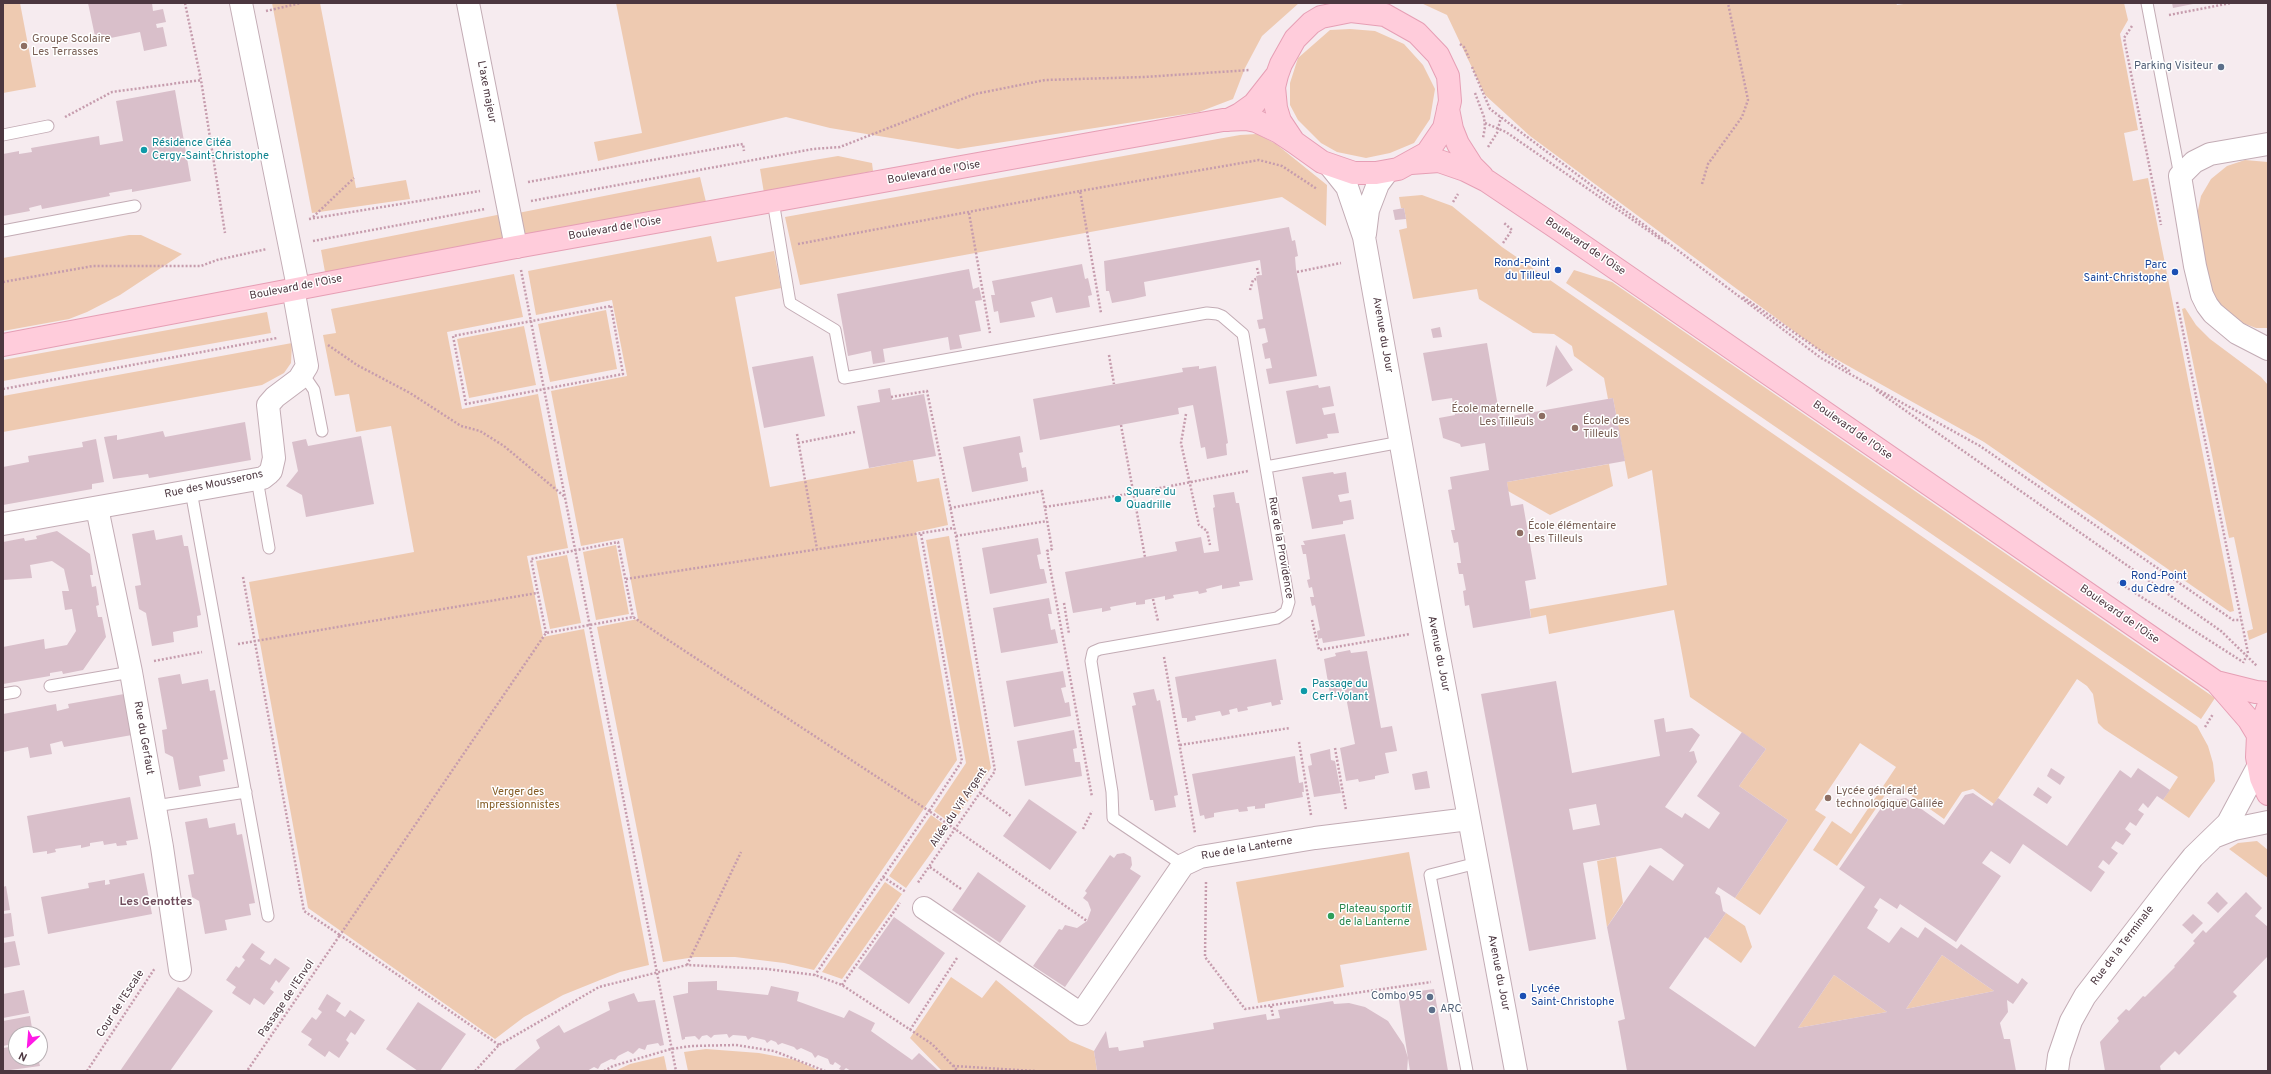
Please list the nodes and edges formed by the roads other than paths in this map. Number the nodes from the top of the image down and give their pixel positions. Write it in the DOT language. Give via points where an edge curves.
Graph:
graph roads {
  1 [pos="240,3"];
  2 [pos="468,3"];
  3 [pos="2148,3"];
  4 [pos="1350,7"];
  5 [pos="1277,75"];
  6 [pos="1448,109"];
  7 [pos="1228,120"];
  8 [pos="48,126"];
  9 [pos="3,135"];
  10 [pos="1294,142"];
  11 [pos="2268,144"];
  12 [pos="1411,163"];
  13 [pos="1332,167"];
  14 [pos="1387,172"];
  15 [pos="2180,176"];
  16 [pos="1487,181"];
  17 [pos="773,201"];
  18 [pos="135,206"];
  19 [pos="3,231"];
  20 [pos="1364,237"];
  21 [pos="516,247"];
  22 [pos="295,288"];
  23 [pos="3,345"];
  24 [pos="2268,349"];
  25 [pos="303,374"];
  26 [pos="322,431"];
  27 [pos="1401,442"];
  28 [pos="1266,467"];
  29 [pos="257,479"];
  30 [pos="191,491"];
  31 [pos="97,508"];
  32 [pos="3,524"];
  33 [pos="269,548"];
  34 [pos="131,669"];
  35 [pos="50,686"];
  36 [pos="2224,687"];
  37 [pos="15,692"];
  38 [pos="2268,693"];
  39 [pos="3,694"];
  40 [pos="2268,707"];
  41 [pos="2258,735"];
  42 [pos="2258,767"];
  43 [pos="246,792"];
  44 [pos="2268,794"];
  45 [pos="155,806"];
  46 [pos="1469,819"];
  47 [pos="2268,822"];
  48 [pos="2216,836"];
  49 [pos="1191,861"];
  50 [pos="1477,862"];
  51 [pos="914,901"];
  52 [pos="268,916"];
  53 [pos="179,965"];
  54 [pos="1467,1071"];
  55 [pos="1516,1071"];
  56 [pos="2057,1071"];
  1 -- 22 [label="street"];
  2 -- 21 [label="street, L'axe majeur"];
  3 -- 15 [label="lane"];
  4 -- 5 [label="main road" via="1311,23 1289,48"];
  4 -- 6 [label="main road" via="1393,18 1428,43 1438,55 1448,76"];
  5 -- 7 [label="main road, Boulevard de l'Oise" via="1254,104"];
  5 -- 10 [label="main road" via="1274,87 1276,108 1280,121"];
  6 -- 12 [label="main road" via="1444,128 1437,139 1427,153"];
  6 -- 16 [label="main road, Boulevard de l'Oise" via="1458,144 1472,166"];
  7 -- 10 [label="main road, Boulevard de l'Oise" via="1256,121"];
  7 -- 17 [label="main road, Boulevard de l'Oise"];
  8 -- 9 [label="lane"];
  10 -- 13 [label="main road" via="1311,156"];
  11 -- 15 [label="street" via="2202,157"];
  12 -- 14 [label="main road"];
  12 -- 16 [label="main road, Boulevard de l'Oise" via="1439,161"];
  13 -- 14 [label="main road" via="1354,173"];
  13 -- 20 [label="street, Avenue du Jour" via="1347,187"];
  14 -- 20 [label="street, Avenue du Jour" via="1378,184 1368,210"];
  15 -- 24 [label="street" via="2195,266 2207,305 2213,314 2237,333"];
  16 -- 36 [label="main road, Boulevard de l'Oise"];
  17 -- 21 [label="main road, Boulevard de l'Oise"];
  17 -- 28 [label="lane, Rue de la Providence" via="790,303 835,330 844,378 1207,313 1217,314 1231,322 1243,334"];
  18 -- 19 [label="lane"];
  20 -- 27 [label="street, Avenue du Jour"];
  21 -- 22 [label="main road, Boulevard de l'Oise"];
  22 -- 23 [label="main road, Boulevard de l'Oise"];
  22 -- 25 [label="street" via="307,361"];
  25 -- 26 [label="lane" via="314,390"];
  25 -- 29 [label="street, Rue des Mousserons" via="268,405 274,451 273,465 268,474"];
  27 -- 28 [label="lane"];
  27 -- 46 [label="street, Avenue du Jour"];
  28 -- 49 [label="lane, Rue de la Providence" via="1289,602 1286,612 1277,618 1100,649 1093,652 1091,661 1112,792 1113,818"];
  29 -- 30 [label="street, Rue des Mousserons"];
  29 -- 33 [label="lane"];
  30 -- 31 [label="street, Rue des Mousserons"];
  30 -- 43 [label="lane"];
  31 -- 32 [label="street, Rue des Mousserons"];
  31 -- 34 [label="street, Rue du Gerfaut"];
  34 -- 35 [label="lane"];
  34 -- 45 [label="street, Rue du Gerfaut"];
  36 -- 38 [label="main road, Boulevard de l'Oise"];
  36 -- 41 [label="main road, Boulevard de l'Oise"];
  37 -- 39 [label="lane"];
  40 -- 41 [label="main road"];
  41 -- 42 [label="main road"];
  42 -- 44 [label="main road"];
  42 -- 48 [label="street, Rue de la Terminale" via="2236,810"];
  43 -- 45 [label="lane"];
  43 -- 52 [label="lane"];
  45 -- 53 [label="street, Rue du Gerfaut"];
  46 -- 49 [label="street, Rue de la Lanterne" via="1350,832"];
  46 -- 50 [label="street, Avenue du Jour"];
  47 -- 48 [label="street, Rue de la Terminale" via="2234,829"];
  48 -- 56 [label="street, Rue de la Terminale" via="2173,882 2084,996 2071,1021 2059,1056"];
  49 -- 51 [label="street" via="1081,1014"];
  50 -- 54 [label="lane" via="1430,875"];
  50 -- 55 [label="street, Avenue du Jour"];
}
